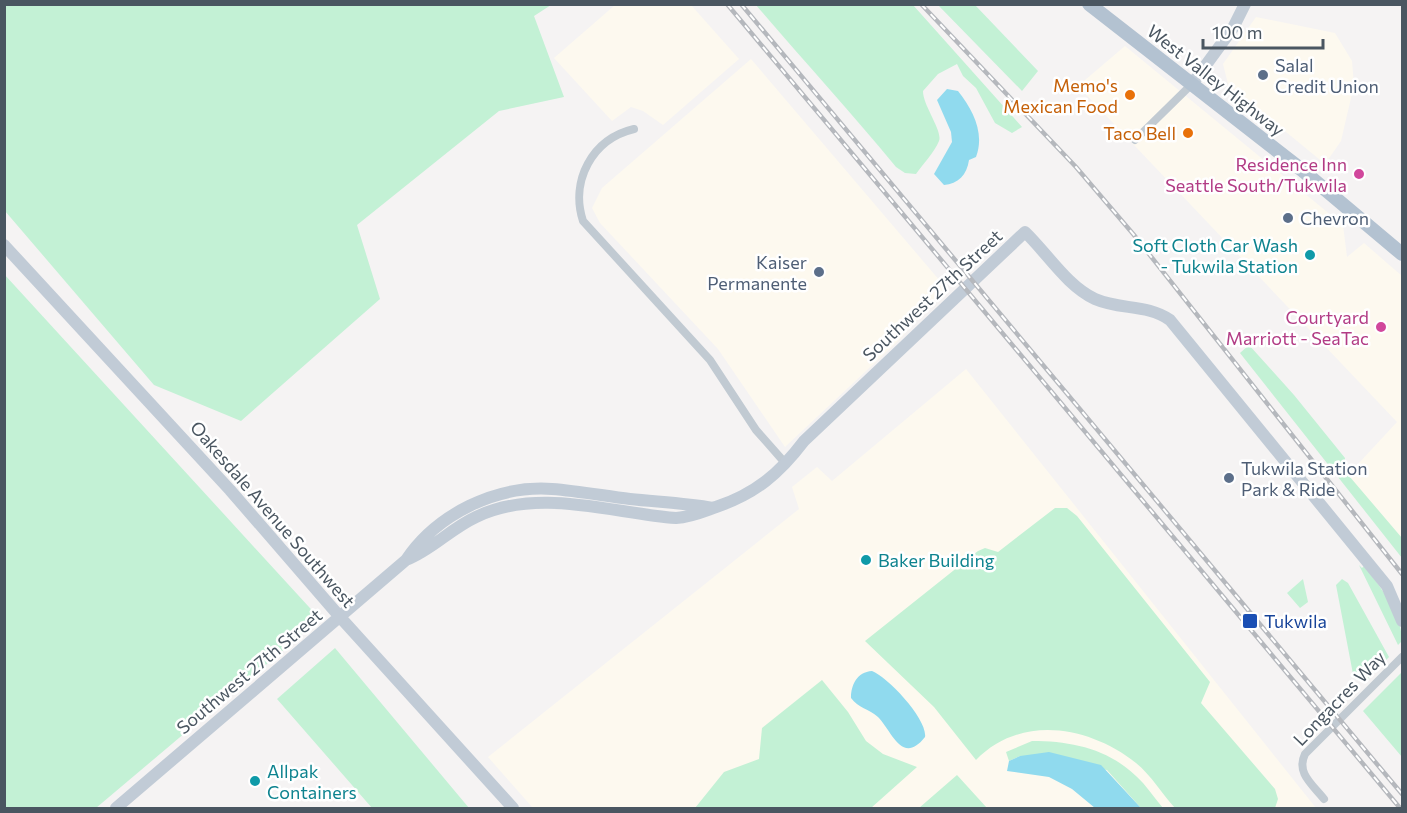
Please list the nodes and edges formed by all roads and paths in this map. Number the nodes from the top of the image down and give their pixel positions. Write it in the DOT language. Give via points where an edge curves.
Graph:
graph roads {
  1 [pos="1089,4"];
  2 [pos="1245,4"];
  3 [pos="1192,84"];
  4 [pos="634,129"];
  5 [pos="1135,140"];
  6 [pos="4,245"];
  7 [pos="1402,254"];
  8 [pos="786,464"];
  9 [pos="340,617"];
  10 [pos="1402,621"];
  11 [pos="1402,657"];
  12 [pos="1324,799"];
  13 [pos="116,808"];
  14 [pos="513,808"];
  1 -- 3 [label="main road, West Valley Highway"];
  2 -- 3 [label="street" via="1233,28"];
  3 -- 5 [label="street"];
  3 -- 7 [label="main road, West Valley Highway"];
  4 -- 8 [label="street" via="615,136 584,169 577,195 583,221 710,360 756,430"];
  6 -- 9 [label="street, Oakesdale Avenue Southwest" via="230,490"];
  8 -- 9 [label="street, Southwest 27th Street" via="757,490 713,508 551,489 510,492 479,502 448,518 418,542 405,560"];
  8 -- 10 [label="street, Southwest 27th Street" via="804,441 1025,232 1082,291 1103,302 1146,308 1176,327 1387,586"];
  9 -- 13 [label="street, Southwest 27th Street"];
  9 -- 14 [label="street, Oakesdale Avenue Southwest"];
  11 -- 12 [label="street, Longacres Way" via="1310,747 1301,764 1302,773"];
}
